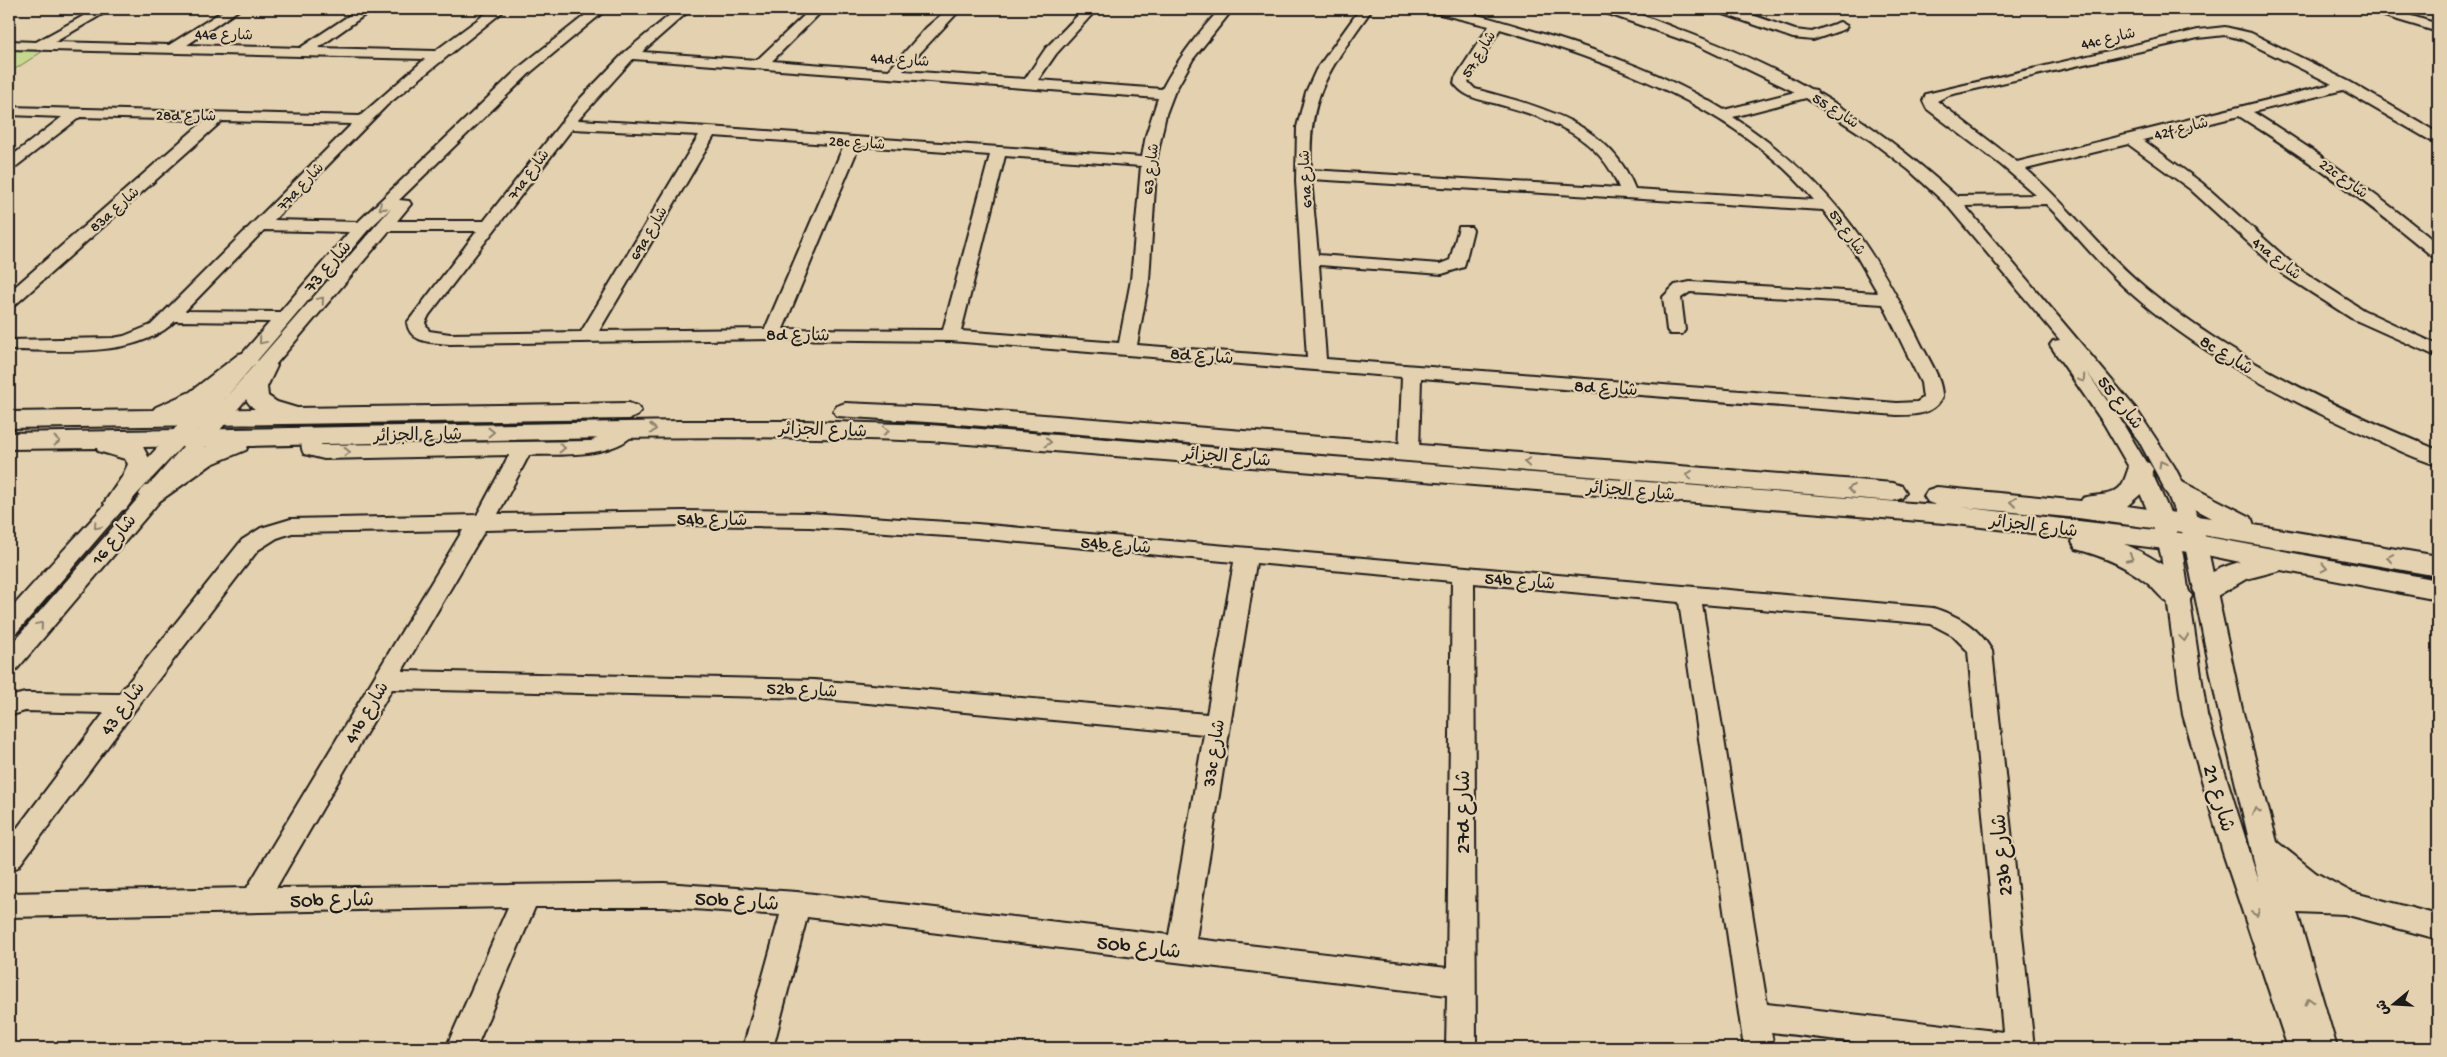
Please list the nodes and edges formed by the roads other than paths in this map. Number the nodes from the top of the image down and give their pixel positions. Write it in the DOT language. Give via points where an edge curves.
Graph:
graph roads {
  1 [pos="104,9"];
  2 [pos="234,9"];
  3 [pos="367,9"];
  4 [pos="500,9"];
  5 [pos="601,9"];
  6 [pos="686,9"];
  7 [pos="818,9"];
  8 [pos="955,9"];
  9 [pos="1091,9"];
  10 [pos="1227,9"];
  11 [pos="1366,9"];
  12 [pos="1437,9"];
  13 [pos="1608,9"];
  14 [pos="1652,9"];
  15 [pos="1724,9"];
  16 [pos="2376,9"];
  17 [pos="1640,15"];
  18 [pos="1497,24"];
  19 [pos="1840,26"];
  20 [pos="2438,28"];
  21 [pos="9,45"];
  22 [pos="40,46"];
  23 [pos="172,49"];
  24 [pos="303,52"];
  25 [pos="438,55"];
  26 [pos="630,55"];
  27 [pos="761,64"];
  28 [pos="892,75"];
  29 [pos="1028,85"];
  30 [pos="2345,85"];
  31 [pos="1807,91"];
  32 [pos="1167,94"];
  33 [pos="9,111"];
  34 [pos="1940,112"];
  35 [pos="2243,112"];
  36 [pos="76,113"];
  37 [pos="1723,115"];
  38 [pos="219,116"];
  39 [pos="364,120"];
  40 [pos="566,124"];
  41 [pos="469,126"];
  42 [pos="709,131"];
  43 [pos="2438,139"];
  44 [pos="2133,140"];
  45 [pos="853,142"];
  46 [pos="1000,152"];
  47 [pos="1148,162"];
  48 [pos="9,165"];
  49 [pos="2016,167"];
  50 [pos="1304,174"];
  51 [pos="1629,194"];
  52 [pos="2050,199"];
  53 [pos="1955,204"];
  54 [pos="1830,206"];
  55 [pos="261,225"];
  56 [pos="384,226"];
  57 [pos="490,226"];
  58 [pos="362,227"];
  59 [pos="1465,230"];
  60 [pos="2438,252"];
  61 [pos="1310,259"];
  62 [pos="2016,280"];
  63 [pos="1888,299"];
  64 [pos="9,302"];
  65 [pos="171,316"];
  66 [pos="283,317"];
  67 [pos="1676,330"];
  68 [pos="772,334"];
  69 [pos="587,336"];
  70 [pos="951,336"];
  71 [pos="450,339"];
  72 [pos="9,345"];
  73 [pos="1128,349"];
  74 [pos="2438,352"];
  75 [pos="256,362"];
  76 [pos="1316,366"];
  77 [pos="1412,373"];
  78 [pos="1930,383"];
  79 [pos="9,420"];
  80 [pos="133,420"];
  81 [pos="307,426"];
  82 [pos="199,428"];
  83 [pos="628,429"];
  84 [pos="267,436"];
  85 [pos="87,440"];
  86 [pos="9,441"];
  87 [pos="523,448"];
  88 [pos="1409,452"];
  89 [pos="2438,458"];
  90 [pos="2140,469"];
  91 [pos="2176,488"];
  92 [pos="152,494"];
  93 [pos="117,503"];
  94 [pos="2037,515"];
  95 [pos="481,523"];
  96 [pos="2165,529"];
  97 [pos="2194,534"];
  98 [pos="2284,550"];
  99 [pos="1246,556"];
  100 [pos="238,559"];
  101 [pos="2438,566"];
  102 [pos="1464,576"];
  103 [pos="2207,589"];
  104 [pos="2438,590"];
  105 [pos="1690,594"];
  106 [pos="2178,596"];
  107 [pos="9,626"];
  108 [pos="1982,661"];
  109 [pos="9,662"];
  110 [pos="385,680"];
  111 [pos="14,701"];
  112 [pos="125,704"];
  113 [pos="1217,725"];
  114 [pos="2227,821"];
  115 [pos="2266,849"];
  116 [pos="9,859"];
  117 [pos="527,895"];
  118 [pos="2279,898"];
  119 [pos="254,901"];
  120 [pos="797,904"];
  121 [pos="9,905"];
  122 [pos="2353,905"];
  123 [pos="2438,927"];
  124 [pos="1180,951"];
  125 [pos="1460,983"];
  126 [pos="1754,1016"];
  127 [pos="461,1048"];
  128 [pos="758,1048"];
  129 [pos="1460,1048"];
  130 [pos="1759,1048"];
  131 [pos="2019,1048"];
  132 [pos="2303,1048"];
  133 [pos="2322,1048"];
  1 -- 22 [label="street"];
  2 -- 23 [label="street"];
  3 -- 24 [label="street"];
  4 -- 25 [label="street, 77a شارع"];
  5 -- 41 [label="street, شارع 73" via="526,69"];
  6 -- 26 [label="street, 71a شارع"];
  7 -- 27 [label="street"];
  8 -- 28 [label="street"];
  9 -- 29 [label="street" via="1063,37"];
  10 -- 32 [label="street, شارع 63" via="1191,53"];
  11 -- 50 [label="street, 61a شارع" via="1333,52 1313,92 1304,126"];
  12 -- 18 [label="street, شارع 57"];
  13 -- 17 [label="street, شارع 55"];
  14 -- 17 [label="street"];
  15 -- 19 [label="street" via="1793,34 1814,36"];
  16 -- 20 [label="street"];
  17 -- 31 [label="street, شارع 55"];
  18 -- 37 [label="street, شارع 57" via="1563,44 1628,69"];
  18 -- 51 [label="street, شارع 57" via="1462,78 1464,88 1529,108 1584,135 1609,158"];
  21 -- 22 [label="street, 44e شارع"];
  22 -- 23 [label="street, 44e شارع"];
  23 -- 24 [label="street, 44e شارع"];
  24 -- 25 [label="street, 44e شارع"];
  25 -- 39 [label="street, 77a شارع"];
  26 -- 27 [label="street, 44d شارع"];
  26 -- 40 [label="street, 71a شارع"];
  27 -- 28 [label="street, 44d شارع"];
  28 -- 29 [label="street, 44d شارع"];
  29 -- 32 [label="street, 44d شارع"];
  30 -- 34 [label="street, 44c شارع" via="2246,36 2216,31 1937,94 1930,101"];
  30 -- 35 [label="street, 42f شارع"];
  30 -- 43 [label="street, 44c شارع"];
  31 -- 37 [label="street"];
  31 -- 53 [label="street, شارع 55" via="1879,139 1922,172"];
  32 -- 47 [label="street, شارع 63"];
  33 -- 36 [label="street, 28d شارع"];
  34 -- 49 [label="street, 8c شارع"];
  35 -- 44 [label="street, 42f شارع"];
  35 -- 60 [label="street, 22c شارع" via="2350,182"];
  36 -- 38 [label="street, 28d شارع"];
  36 -- 48 [label="street"];
  37 -- 54 [label="street, شارع 57" via="1783,158"];
  38 -- 39 [label="street, 28d شارع"];
  38 -- 64 [label="street, 83a شارع"];
  39 -- 55 [label="street, 77a شارع"];
  40 -- 42 [label="street, 28c شارع"];
  40 -- 57 [label="street, 71a شارع"];
  41 -- 56 [label="street, شارع 73"];
  41 -- 58 [label="street, شارع 73, one-way" via="458,132"];
  42 -- 45 [label="street, 28c شارع"];
  42 -- 69 [label="street, 69a شارع"];
  44 -- 49 [label="street, 42f شارع"];
  44 -- 74 [label="street, 41a شارع" via="2196,186 2262,248 2303,280 2357,314"];
  45 -- 46 [label="street, 28c شارع"];
  45 -- 68 [label="street"];
  46 -- 47 [label="street, 28c شارع"];
  46 -- 70 [label="street"];
  47 -- 73 [label="street, شارع 63" via="1140,286"];
  49 -- 52 [label="street, 8c شارع"];
  50 -- 51 [label="street"];
  50 -- 61 [label="street, 61a شارع"];
  51 -- 54 [label="street"];
  52 -- 53 [label="street"];
  52 -- 89 [label="street, 8c شارع" via="2133,286 2203,340 2327,410"];
  53 -- 62 [label="street, شارع 55"];
  54 -- 63 [label="street, شارع 57" via="1861,250"];
  55 -- 58 [label="street"];
  55 -- 65 [label="street, 77a شارع"];
  56 -- 57 [label="street"];
  75 -- 56 [label="street, شارع 73, one-way"];
  57 -- 71 [label="street, 71a شارع" via="416,323 417,330 424,336"];
  58 -- 66 [label="street, شارع 73"];
  59 -- 61 [label="street" via="1458,263 1442,269"];
  61 -- 76 [label="street, 61a شارع"];
  62 -- 90 [label="street, شارع 55, one-way" via="2113,423"];
  91 -- 62 [label="street, شارع 55, one-way" via="2130,410"];
  63 -- 67 [label="street" via="1690,287 1672,297"];
  63 -- 78 [label="street, شارع 57"];
  65 -- 66 [label="street"];
  65 -- 72 [label="street, 77a شارع" via="157,329 128,341"];
  66 -- 75 [label="street, شارع 73, one-way"];
  68 -- 69 [label="street, 8d شارع"];
  68 -- 70 [label="street, 8d شارع"];
  69 -- 71 [label="street, 8d شارع"];
  70 -- 73 [label="street, 8d شارع"];
  73 -- 76 [label="street, 8d شارع"];
  75 -- 80 [label="main road" via="195,401"];
  75 -- 81 [label="main road" via="257,399"];
  75 -- 82 [label="street, شارع 73"];
  76 -- 77 [label="street, 8d شارع"];
  77 -- 78 [label="street, 8d شارع" via="1912,409 1932,400 1934,392"];
  77 -- 88 [label="street"];
  79 -- 80 [label="main road, شارع الجزائر"];
  80 -- 82 [label="main road, شارع الجزائر"];
  81 -- 82 [label="main road, شارع الجزائر"];
  81 -- 83 [label="main road, شارع الجزائر, one-way"];
  81 -- 84 [label="main road, شارع الجزائر"];
  81 -- 87 [label="street, one-way" via="311,449 324,452"];
  81 -- 88 [label="main road, شارع الجزائر" via="528,412 860,412 957,416"];
  82 -- 84 [label="main road, شارع الجزائر"];
  82 -- 85 [label="main road, شارع الجزائر"];
  82 -- 92 [label="street, شارع 16"];
  82 -- 93 [label="street, شارع 16"];
  87 -- 83 [label="street, one-way" via="591,447 603,444"];
  83 -- 94 [label="main road, شارع الجزائر, one-way" via="759,428 940,434 1956,515"];
  84 -- 92 [label="main road" via="205,457"];
  86 -- 85 [label="main road, شارع الجزائر, one-way"];
  85 -- 93 [label="main road" via="127,449 139,458 138,472"];
  87 -- 95 [label="street, 41b شارع"];
  94 -- 88 [label="main road, شارع الجزائر, one-way"];
  90 -- 94 [label="main road" via="2136,486 2118,500"];
  90 -- 96 [label="street, شارع 55"];
  91 -- 97 [label="street, شارع 55"];
  91 -- 98 [label="main road"];
  109 -- 92 [label="street, شارع 16, one-way"];
  93 -- 107 [label="street, شارع 16, one-way"];
  94 -- 96 [label="main road, شارع الجزائر"];
  94 -- 106 [label="main road, one-way" via="2062,537 2108,548 2133,559 2159,576"];
  95 -- 99 [label="street, 54b شارع" via="683,518 810,520 977,531"];
  95 -- 100 [label="street, 54b شارع" via="291,526 269,533 250,545"];
  95 -- 110 [label="street, 41b شارع"];
  96 -- 97 [label="main road, شارع الجزائر"];
  96 -- 106 [label="street, شارع 21"];
  97 -- 98 [label="main road, شارع الجزائر"];
  97 -- 103 [label="street, شارع 21"];
  101 -- 98 [label="main road, شارع الجزائر, one-way"];
  98 -- 103 [label="main road"];
  98 -- 104 [label="main road, شارع الجزائر, one-way"];
  99 -- 102 [label="street, 54b شارع"];
  99 -- 113 [label="street, 33c شارع"];
  100 -- 112 [label="street, شارع 43"];
  102 -- 105 [label="street, 54b شارع"];
  102 -- 125 [label="street, 27d شارع"];
  115 -- 103 [label="street, شارع 21, one-way" via="2235,729"];
  105 -- 108 [label="street, 54b شارع" via="1933,616 1949,622 1974,640"];
  105 -- 126 [label="street"];
  106 -- 114 [label="street, شارع 21, one-way" via="2196,715"];
  108 -- 131 [label="street, 23b شارع"];
  110 -- 113 [label="street, 52b شارع" via="814,689"];
  110 -- 119 [label="street, 41b شارع"];
  111 -- 112 [label="street"];
  112 -- 116 [label="street, شارع 43"];
  113 -- 124 [label="street, 33c شارع"];
  114 -- 118 [label="street" via="2240,833 2256,883"];
  114 -- 132 [label="street, شارع 21, one-way"];
  115 -- 118 [label="street, شارع 21"];
  115 -- 122 [label="street" via="2306,880"];
  117 -- 119 [label="street, 50b شارع"];
  117 -- 120 [label="street, 50b شارع" via="664,895"];
  117 -- 127 [label="street"];
  118 -- 122 [label="street"];
  133 -- 118 [label="street, شارع 21, one-way"];
  119 -- 121 [label="street, 50b شارع"];
  120 -- 124 [label="street, 50b شارع"];
  120 -- 128 [label="street"];
  122 -- 123 [label="street"];
  124 -- 125 [label="street, 50b شارع"];
  125 -- 129 [label="street, 27d شارع"];
  126 -- 130 [label="street"];
  126 -- 131 [label="street"];
}
